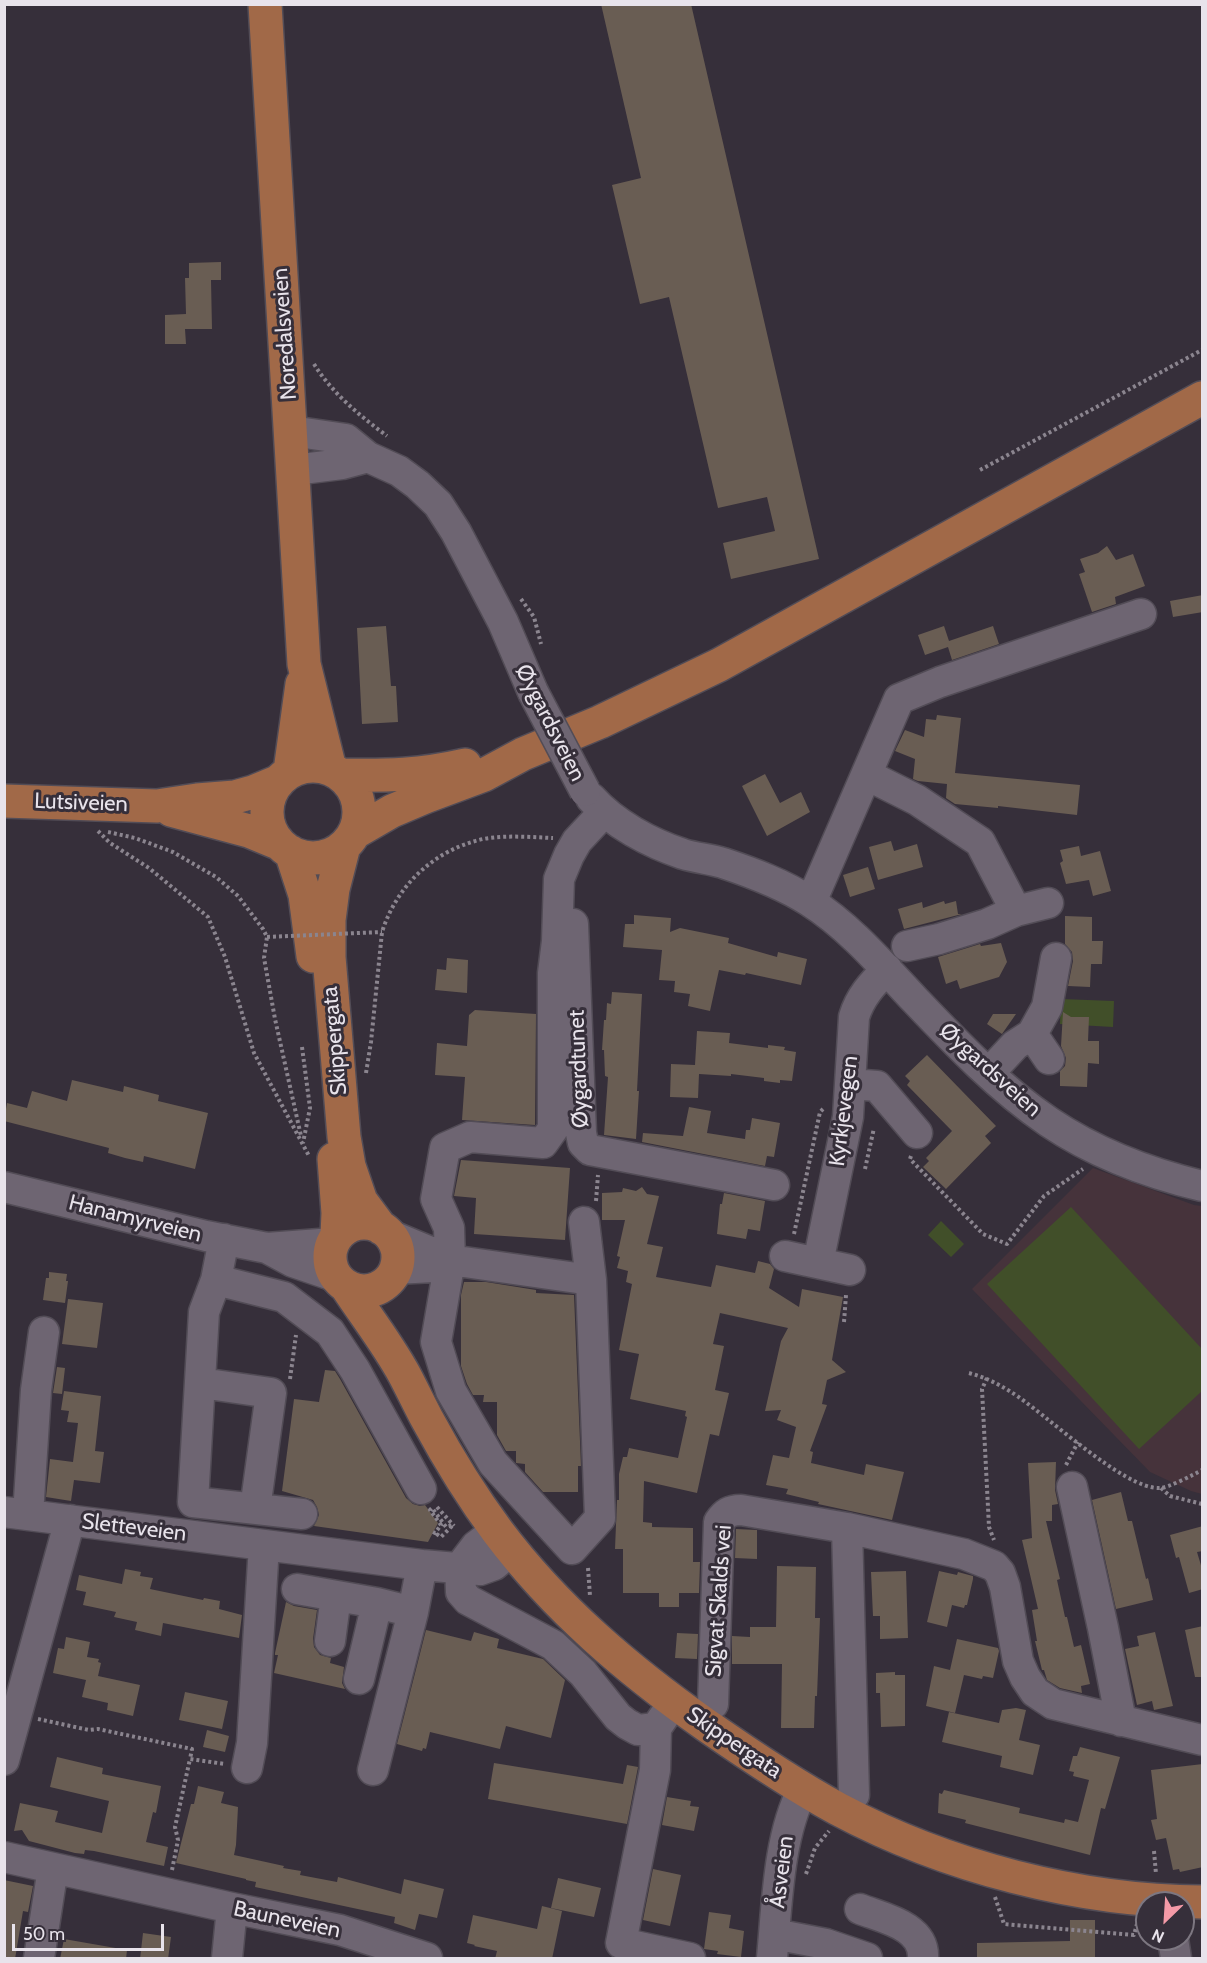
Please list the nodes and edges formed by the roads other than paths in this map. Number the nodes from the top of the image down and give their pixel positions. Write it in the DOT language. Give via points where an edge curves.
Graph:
graph roads {
  1 [pos="265,4"];
  2 [pos="1203,398"];
  3 [pos="291,431"];
  4 [pos="379,448"];
  5 [pos="294,470"];
  6 [pos="1141,614"];
  7 [pos="304,664"];
  8 [pos="523,754"];
  9 [pos="336,772"];
  10 [pos="867,775"];
  11 [pos="283,777"];
  12 [pos="4,801"];
  13 [pos="595,802"];
  14 [pos="158,806"];
  15 [pos="349,839"];
  16 [pos="285,847"];
  17 [pos="563,872"];
  18 [pos="811,902"];
  19 [pos="1048,903"];
  20 [pos="1016,911"];
  21 [pos="907,946"];
  22 [pos="1056,958"];
  23 [pos="887,969"];
  24 [pos="1032,1034"];
  25 [pos="1049,1059"];
  26 [pos="989,1073"];
  27 [pos="851,1084"];
  28 [pos="917,1133"];
  29 [pos="774,1185"];
  30 [pos="1203,1186"];
  31 [pos="4,1187"];
  32 [pos="584,1222"];
  33 [pos="386,1232"];
  34 [pos="224,1239"];
  35 [pos="335,1239"];
  36 [pos="267,1248"];
  37 [pos="784,1256"];
  38 [pos="450,1260"];
  39 [pos="818,1263"];
  40 [pos="850,1270"];
  41 [pos="392,1274"];
  42 [pos="216,1280"];
  43 [pos="591,1280"];
  44 [pos="341,1282"];
  45 [pos="44,1332"];
  46 [pos="403,1372"];
  47 [pos="201,1383"];
  48 [pos="1072,1487"];
  49 [pos="421,1489"];
  50 [pos="255,1509"];
  51 [pos="16,1513"];
  52 [pos="302,1514"];
  53 [pos="70,1520"];
  54 [pos="847,1528"];
  55 [pos="504,1540"];
  56 [pos="264,1545"];
  57 [pos="422,1565"];
  58 [pos="460,1567"];
  59 [pos="297,1589"];
  60 [pos="336,1596"];
  61 [pos="377,1603"];
  62 [pos="413,1612"];
  63 [pos="330,1641"];
  64 [pos="359,1679"];
  65 [pos="713,1704"];
  66 [pos="665,1715"];
  67 [pos="1121,1721"];
  68 [pos="11,1724"];
  69 [pos="1203,1740"];
  70 [pos="4,1760"];
  71 [pos="247,1768"];
  72 [pos="373,1770"];
  73 [pos="803,1789"];
  74 [pos="854,1795"];
  75 [pos="4,1857"];
  76 [pos="53,1868"];
  77 [pos="1135,1894"];
  78 [pos="232,1908"];
  79 [pos="860,1909"];
  80 [pos="773,1946"];
  81 [pos="39,1958"];
  82 [pos="227,1959"];
  83 [pos="427,1959"];
  84 [pos="690,1959"];
  85 [pos="867,1959"];
  86 [pos="923,1959"];
  1 -- 3 [label="main road, Noredalsveien"];
  2 -- 8 [label="main road" via="719,665"];
  3 -- 4 [label="street, Øygardsveien"];
  3 -- 5 [label="main road, Noredalsveien"];
  4 -- 5 [label="street" via="342,464"];
  4 -- 13 [label="street, Øygardsveien, bridge" via="438,504 456,532 503,622 533,692"];
  5 -- 7 [label="main road, Noredalsveien"];
  6 -- 10 [label="street" via="899,699"];
  7 -- 9 [label="main road, Noredalsveien"];
  7 -- 11 [label="main road, Noredalsveien"];
  8 -- 9 [label="main road" via="415,774"];
  8 -- 15 [label="main road" via="484,775 392,811"];
  9 -- 11 [label="main road" via="317,765 305,766"];
  9 -- 15 [label="main road" via="355,792 359,808 359,818"];
  10 -- 18 [label="street"];
  10 -- 20 [label="street" via="917,800 980,842"];
  11 -- 14 [label="main road, Lutsiveien" via="235,797"];
  11 -- 16 [label="main road" via="269,796 266,813 270,829"];
  12 -- 14 [label="main road, Lutsiveien"];
  13 -- 17 [label="street"];
  13 -- 18 [label="street, Øygardsveien" via="661,845 758,876"];
  14 -- 16 [label="main road, Lutsiveien" via="249,831"];
  15 -- 16 [label="main road" via="331,854 315,858"];
  15 -- 33 [label="main road, Skippergata" via="333,889 329,920 344,1137 361,1201"];
  16 -- 35 [label="main road, Skippergata" via="305,896 313,955 338,1212"];
  17 -- 29 [label="street, Øygardtunet" via="570,891 574,936 581,1133 586,1147"];
  17 -- 38 [label="street" via="553,973 553,1129 543,1143 470,1137 445,1148 436,1199 449,1228"];
  18 -- 23 [label="street, Øygardsveien"];
  19 -- 20 [label="street"];
  20 -- 21 [label="street" via="987,924"];
  22 -- 24 [label="street" via="1047,1007"];
  23 -- 26 [label="street, Øygardsveien"];
  23 -- 27 [label="street, Kyrkjevegen" via="858,1002"];
  24 -- 25 [label="street"];
  24 -- 26 [label="street" via="1015,1045"];
  26 -- 30 [label="street, Øygardsveien" via="1028,1107 1099,1157"];
  27 -- 28 [label="street" via="877,1086"];
  27 -- 39 [label="street, Kyrkjevegen" via="848,1117"];
  31 -- 34 [label="street, Hanamyrveien"];
  32 -- 43 [label="street"];
  33 -- 35 [label="main road" via="370,1223 358,1223"];
  33 -- 38 [label="street"];
  33 -- 41 [label="main road, Skippergata" via="397,1252"];
  34 -- 36 [label="street, Hanamyrveien"];
  34 -- 42 [label="street"];
  35 -- 36 [label="street, Hanamyrveien"];
  35 -- 44 [label="main road, Skippergata" via="329,1255 331,1267"];
  36 -- 44 [label="street, Hanamyrveien"];
  37 -- 39 [label="street"];
  38 -- 41 [label="street" via="434,1267"];
  38 -- 43 [label="street"];
  38 -- 43 [label="street" via="436,1342 451,1391 493,1463 572,1549 592,1526"];
  39 -- 40 [label="street"];
  41 -- 44 [label="main road" via="380,1287 368,1290 357,1290"];
  41 -- 46 [label="main road, Skippergata" via="388,1319"];
  42 -- 47 [label="street" via="204,1312"];
  42 -- 49 [label="street" via="284,1297 330,1332 356,1370"];
  44 -- 46 [label="main road, Skippergata"];
  45 -- 51 [label="street"];
  46 -- 55 [label="main road, Skippergata" via="452,1462"];
  47 -- 50 [label="street" via="194,1502"];
  47 -- 50 [label="street" via="271,1393"];
  48 -- 67 [label="street"];
  50 -- 52 [label="street"];
  51 -- 53 [label="street, Sletteveien"];
  53 -- 56 [label="street, Sletteveien"];
  53 -- 68 [label="street"];
  54 -- 65 [label="street, Sigvat Skalds vei" via="741,1510 725,1514 719,1522"];
  54 -- 67 [label="street, Sigvat Skalds vei" via="964,1554 994,1566 1005,1587 1018,1660 1035,1692 1053,1704"];
  54 -- 74 [label="street"];
  55 -- 58 [label="street" via="476,1546"];
  55 -- 66 [label="main road, Skippergata" via="624,1664"];
  56 -- 57 [label="street, Sletteveien"];
  56 -- 71 [label="street" via="252,1743"];
  57 -- 58 [label="street, Sletteveien"];
  57 -- 62 [label="street"];
  58 -- 66 [label="street" via="462,1592 468,1600 553,1645 584,1673 627,1724 638,1730"];
  59 -- 60 [label="street"];
  60 -- 61 [label="street"];
  60 -- 63 [label="street"];
  61 -- 62 [label="street"];
  61 -- 64 [label="street"];
  62 -- 72 [label="street"];
  66 -- 73 [label="main road, Skippergata"];
  66 -- 84 [label="street" via="621,1943"];
  67 -- 69 [label="street"];
  68 -- 70 [label="street"];
  73 -- 77 [label="main road, Skippergata" via="882,1831 988,1871 1057,1886"];
  73 -- 80 [label="street, Åsveien" via="787,1832"];
  75 -- 76 [label="street, Bauneveien"];
  76 -- 78 [label="street, Bauneveien"];
  76 -- 81 [label="street"];
  78 -- 82 [label="street"];
  78 -- 83 [label="street, Bauneveien" via="340,1930"];
  79 -- 86 [label="street" via="912,1932 924,1953"];
  80 -- 85 [label="street" via="826,1944"];
}
